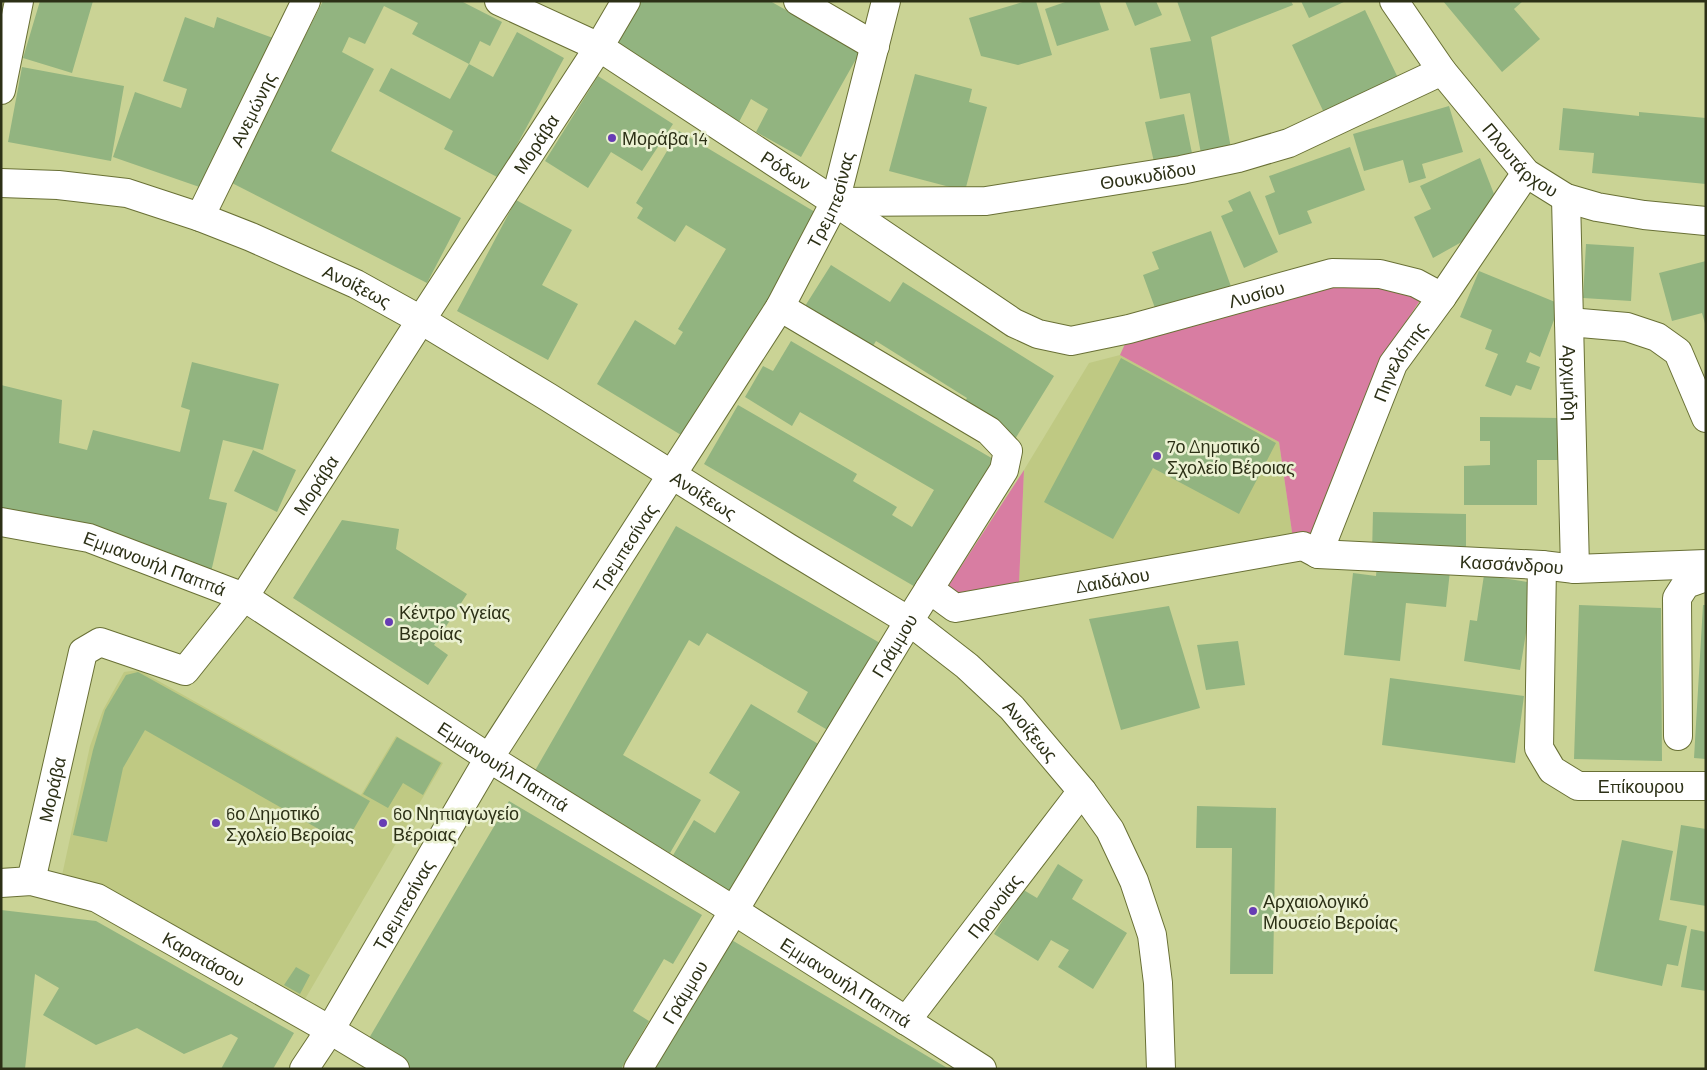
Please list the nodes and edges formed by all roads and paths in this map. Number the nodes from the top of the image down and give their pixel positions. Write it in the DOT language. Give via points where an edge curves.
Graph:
graph roads {
  1 [pos="19,1"];
  2 [pos="306,1"];
  3 [pos="499,1"];
  4 [pos="626,1"];
  5 [pos="798,1"];
  6 [pos="886,1"];
  7 [pos="1394,1"];
  8 [pos="875,46"];
  9 [pos="599,48"];
  10 [pos="1442,71"];
  11 [pos="1,90"];
  12 [pos="1526,173"];
  13 [pos="1,183"];
  14 [pos="1566,198"];
  15 [pos="835,202"];
  16 [pos="200,217"];
  17 [pos="1706,220"];
  18 [pos="1442,297"];
  19 [pos="780,307"];
  20 [pos="420,320"];
  21 [pos="1569,322"];
  22 [pos="1071,341"];
  23 [pos="1706,418"];
  24 [pos="671,474"];
  25 [pos="1,522"];
  26 [pos="1311,550"];
  27 [pos="1706,564"];
  28 [pos="1542,565"];
  29 [pos="1575,569"];
  30 [pos="1706,577"];
  31 [pos="929,589"];
  32 [pos="244,597"];
  33 [pos="909,621"];
  34 [pos="1678,736"];
  35 [pos="489,758"];
  36 [pos="1706,786"];
  37 [pos="1082,791"];
  38 [pos="31,881"];
  39 [pos="1,883"];
  40 [pos="733,910"];
  41 [pos="906,1021"];
  42 [pos="330,1030"];
  43 [pos="304,1069"];
  44 [pos="395,1069"];
  45 [pos="638,1069"];
  46 [pos="982,1069"];
  47 [pos="1161,1069"];
  1 -- 11 [label="street"];
  2 -- 16 [label="street, Ανεμώνης"];
  3 -- 9 [label="street, Ρόδων"];
  4 -- 9 [label="street, Μοράβα"];
  5 -- 8 [label="street"];
  6 -- 8 [label="street, Τρεμπεσίνας"];
  7 -- 10 [label="street, Πλουτάρχου"];
  8 -- 15 [label="street, Τρεμπεσίνας"];
  9 -- 15 [label="street, Ρόδων"];
  9 -- 20 [label="street, Μοράβα"];
  10 -- 12 [label="street, Πλουτάρχου"];
  10 -- 15 [label="street, Θουκυδίδου" via="1289,143 1238,158 1182,170 986,200"];
  12 -- 14 [label="street, Πλουτάρχου"];
  12 -- 18 [label="street, Πηνελόπης"];
  13 -- 16 [label="street, Ανοίξεως" via="58,185 127,193"];
  14 -- 17 [label="street, Πλουτάρχου" via="1635,214"];
  14 -- 21 [label="street, Αρχιμήδη"];
  15 -- 19 [label="street, Τρεμπεσίνας"];
  15 -- 22 [label="street, Ρόδων" via="1014,323 1038,334"];
  16 -- 20 [label="street, Ανοίξεως" via="356,284"];
  18 -- 22 [label="street, Λυσίου" via="1416,283 1380,274 1332,273 1128,329"];
  18 -- 26 [label="street, Πηνελόπης" via="1393,364"];
  19 -- 24 [label="street, Τρεμπεσίνας"];
  19 -- 31 [label="street, Γράμμου" via="989,431 1008,451 1004,470"];
  20 -- 24 [label="street, Ανοίξεως"];
  20 -- 32 [label="street, Μοράβα"];
  21 -- 23 [label="street" via="1627,327 1657,336 1678,352"];
  21 -- 29 [label="street, Αρχιμήδη"];
  24 -- 33 [label="street, Ανοίξεως"];
  24 -- 35 [label="street, Τρεμπεσίνας"];
  25 -- 32 [label="street, Εμμανουήλ Παππά" via="88,538"];
  26 -- 28 [label="street, Κασσάνδρου"];
  26 -- 31 [label="street, Δαιδάλου" via="955,608"];
  27 -- 29 [label="street, Κασσάνδρου"];
  28 -- 29 [label="street, Κασσάνδρου"];
  28 -- 36 [label="street, Επίκουρου" via="1539,748 1552,770 1578,786"];
  30 -- 34 [label="street" via="1686,584 1677,598"];
  31 -- 33 [label="street, Γράμμου"];
  32 -- 35 [label="street, Εμμανουήλ Παππά"];
  32 -- 38 [label="street, Μοράβα" via="185,671 100,642 82,652"];
  33 -- 37 [label="street, Ανοίξεως" via="1012,708"];
  33 -- 40 [label="street, Γράμμου"];
  35 -- 40 [label="street, Εμμανουήλ Παππά"];
  35 -- 42 [label="street, Τρεμπεσίνας"];
  37 -- 41 [label="street, Προνοίας"];
  37 -- 47 [label="street, Ανοίξεως" via="1110,830 1134,881 1152,935 1158,982"];
  38 -- 39 [label="street, Καρατάσου"];
  38 -- 42 [label="street, Καρατάσου" via="97,898"];
  40 -- 41 [label="street, Εμμανουήλ Παππά"];
  40 -- 45 [label="street, Γράμμου"];
  41 -- 46 [label="street, Εμμανουήλ Παππά"];
  42 -- 43 [label="street, Τρεμπεσίνας"];
  42 -- 44 [label="street, Καρατάσου"];
}
